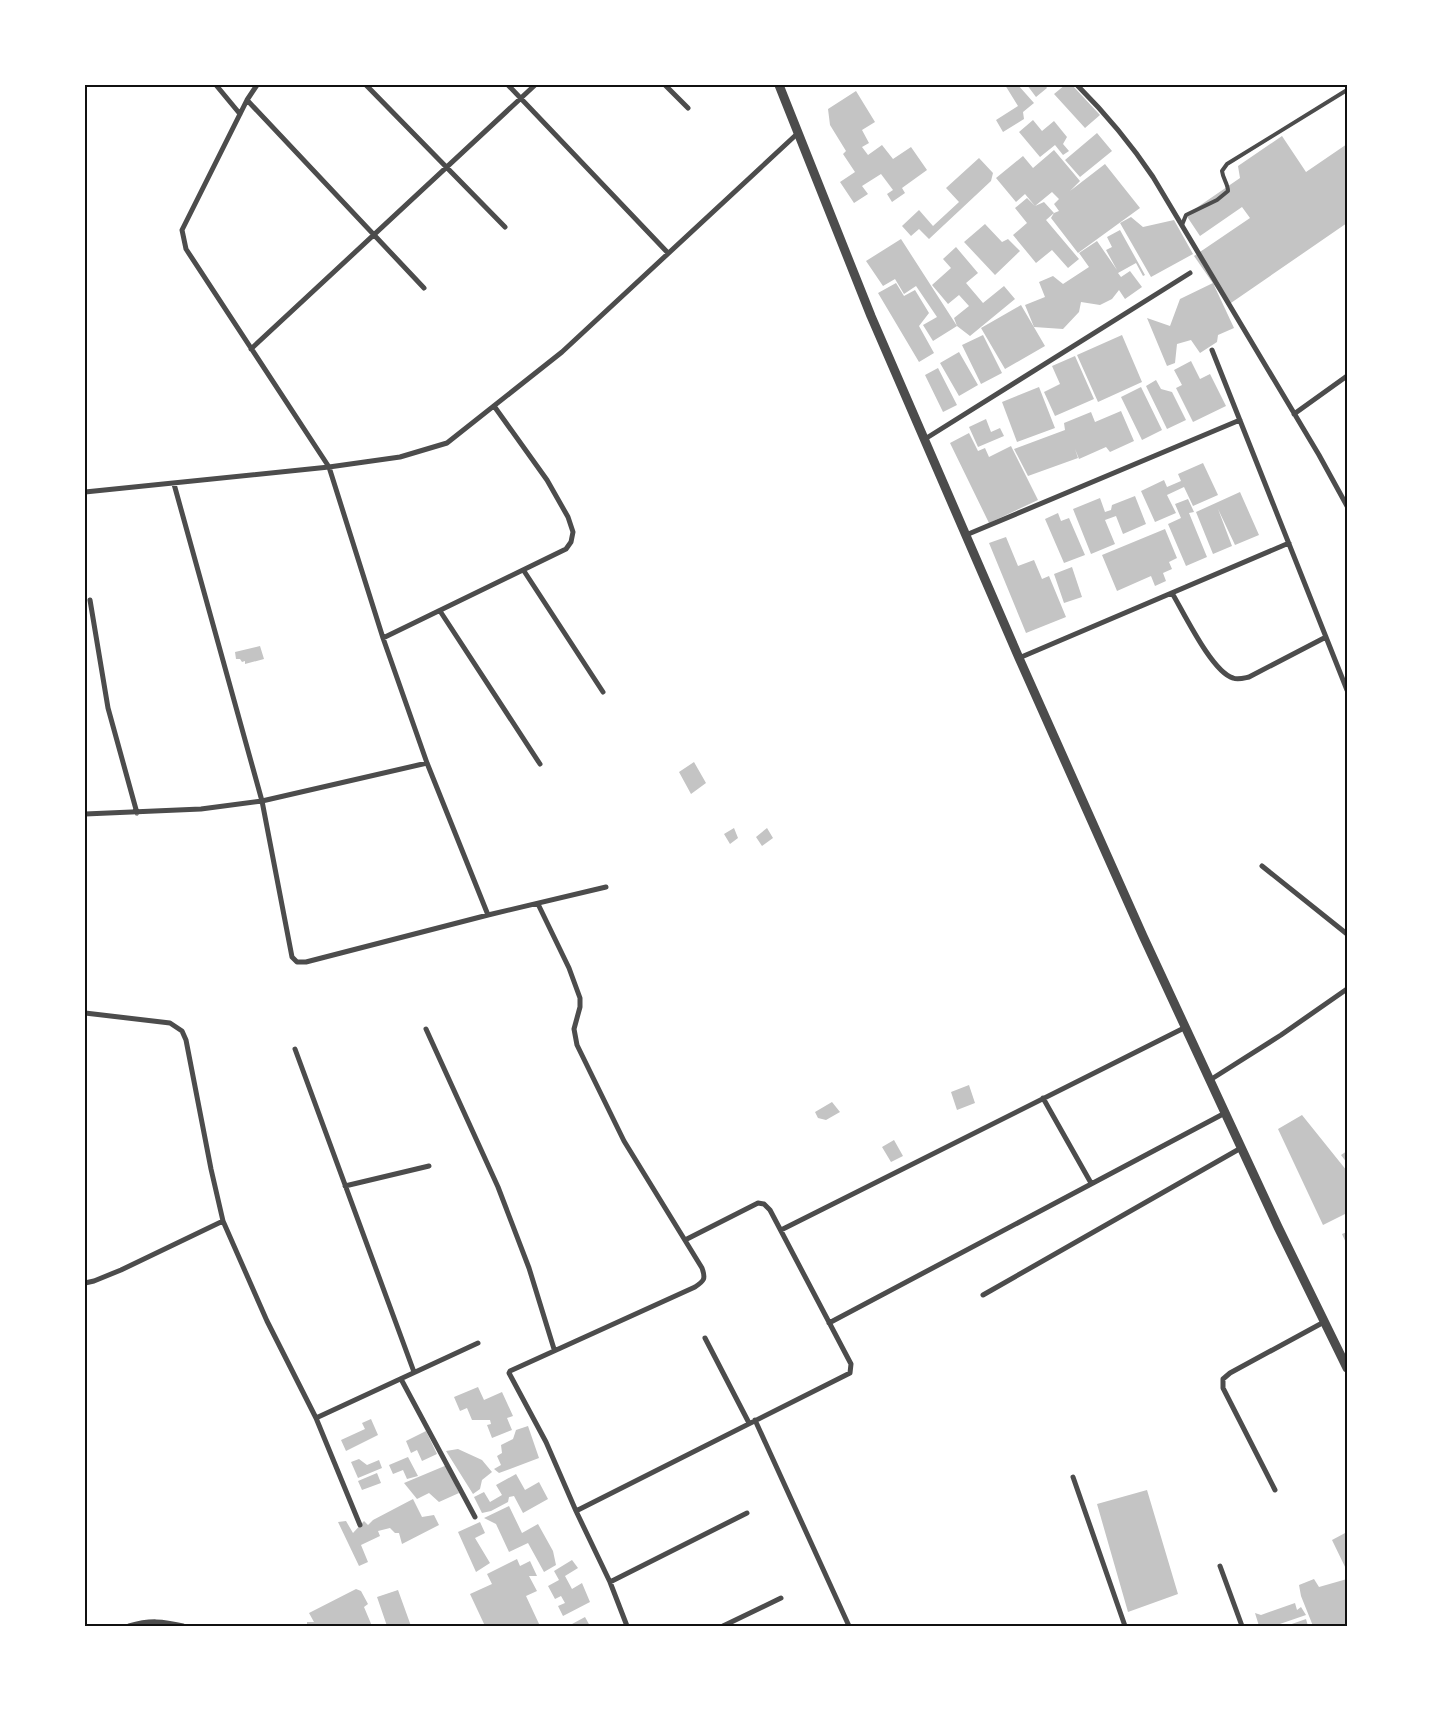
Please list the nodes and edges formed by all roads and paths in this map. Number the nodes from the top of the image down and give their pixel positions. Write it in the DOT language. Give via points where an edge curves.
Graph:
graph roads {
  1 [pos="216,85"];
  2 [pos="257,85"];
  3 [pos="366,85"];
  4 [pos="508,85"];
  5 [pos="536,85"];
  6 [pos="665,85"];
  7 [pos="779,85"];
  8 [pos="1076,85"];
  9 [pos="1347,90"];
  10 [pos="521,99"];
  11 [pos="247,100"];
  12 [pos="688,108"];
  13 [pos="240,114"];
  14 [pos="799,132"];
  15 [pos="446,168"];
  16 [pos="1182,225"];
  17 [pos="505,227"];
  18 [pos="374,235"];
  19 [pos="668,253"];
  20 [pos="1190,273"];
  21 [pos="424,288"];
  22 [pos="251,349"];
  23 [pos="1212,350"];
  24 [pos="1347,376"];
  25 [pos="494,406"];
  26 [pos="1294,414"];
  27 [pos="1240,420"];
  28 [pos="925,439"];
  29 [pos="329,467"];
  30 [pos="174,484"];
  31 [pos="85,492"];
  32 [pos="1347,506"];
  33 [pos="966,536"];
  34 [pos="1289,544"];
  35 [pos="524,571"];
  36 [pos="1172,593"];
  37 [pos="90,600"];
  38 [pos="440,611"];
  39 [pos="383,638"];
  40 [pos="1326,638"];
  41 [pos="1019,658"];
  42 [pos="1347,690"];
  43 [pos="603,692"];
  44 [pos="427,763"];
  45 [pos="540,764"];
  46 [pos="262,802"];
  47 [pos="137,813"];
  48 [pos="85,814"];
  49 [pos="1262,866"];
  50 [pos="606,888"];
  51 [pos="538,904"];
  52 [pos="488,916"];
  53 [pos="1347,934"];
  54 [pos="1347,989"];
  55 [pos="85,1013"];
  56 [pos="1186,1027"];
  57 [pos="426,1029"];
  58 [pos="295,1049"];
  59 [pos="1210,1080"];
  60 [pos="1043,1098"];
  61 [pos="1225,1113"];
  62 [pos="1242,1148"];
  63 [pos="429,1166"];
  64 [pos="1091,1183"];
  65 [pos="345,1186"];
  66 [pos="223,1221"];
  67 [pos="781,1230"];
  68 [pos="685,1240"];
  69 [pos="85,1283"];
  70 [pos="983,1295"];
  71 [pos="829,1322"];
  72 [pos="1324,1322"];
  73 [pos="705,1338"];
  74 [pos="478,1343"];
  75 [pos="554,1349"];
  76 [pos="1347,1368"];
  77 [pos="414,1372"];
  78 [pos="401,1379"];
  79 [pos="316,1418"];
  80 [pos="752,1421"];
  81 [pos="1073,1477"];
  82 [pos="1275,1490"];
  83 [pos="576,1511"];
  84 [pos="746,1513"];
  85 [pos="475,1517"];
  86 [pos="360,1525"];
  87 [pos="1220,1566"];
  88 [pos="610,1582"];
  89 [pos="781,1598"];
  90 [pos="129,1626"];
  91 [pos="183,1626"];
  92 [pos="627,1626"];
  93 [pos="723,1626"];
  94 [pos="850,1626"];
  95 [pos="1125,1626"];
  96 [pos="1242,1626"];
  1 -- 13 [label="street"];
  2 -- 11 [label="street"];
  3 -- 15 [label="street"];
  4 -- 10 [label="street"];
  5 -- 10 [label="street"];
  6 -- 12 [label="street"];
  7 -- 14 [label="street"];
  8 -- 16 [label="street" via="1136,151"];
  9 -- 16 [label="lane" via="1227,164 1222,171 1228,191 1186,215"];
  10 -- 15 [label="street"];
  10 -- 19 [label="street"];
  11 -- 13 [label="street"];
  11 -- 18 [label="street"];
  13 -- 22 [label="street" via="182,230 186,249"];
  14 -- 19 [label="street"];
  14 -- 28 [label="street" via="871,316"];
  15 -- 17 [label="street"];
  15 -- 18 [label="street"];
  16 -- 26 [label="street"];
  18 -- 21 [label="street"];
  18 -- 22 [label="street"];
  19 -- 25 [label="street" via="562,352"];
  20 -- 28 [label="street"];
  22 -- 29 [label="street"];
  23 -- 27 [label="street"];
  24 -- 26 [label="street"];
  25 -- 29 [label="street" via="447,443 431,449"];
  25 -- 35 [label="street" via="546,480 573,532 566,549"];
  26 -- 32 [label="street"];
  27 -- 33 [label="street"];
  27 -- 34 [label="street"];
  28 -- 33 [label="street"];
  29 -- 30 [label="street"];
  29 -- 39 [label="street"];
  30 -- 31 [label="street"];
  30 -- 46 [label="street"];
  33 -- 41 [label="street"];
  34 -- 36 [label="street"];
  34 -- 40 [label="street"];
  35 -- 38 [label="street"];
  35 -- 43 [label="street"];
  36 -- 40 [label="street" via="1212,662 1235,679 1249,677"];
  36 -- 41 [label="street"];
  37 -- 47 [label="street" via="108,708"];
  38 -- 39 [label="street"];
  38 -- 45 [label="street"];
  39 -- 44 [label="street"];
  40 -- 42 [label="street"];
  41 -- 56 [label="street"];
  44 -- 46 [label="street"];
  44 -- 52 [label="street"];
  46 -- 47 [label="street"];
  46 -- 52 [label="street" via="292,957 297,962"];
  47 -- 48 [label="street"];
  49 -- 53 [label="street"];
  50 -- 51 [label="street"];
  51 -- 52 [label="street"];
  51 -- 68 [label="street" via="580,998 574,1029 577,1045 624,1141"];
  54 -- 59 [label="street"];
  55 -- 66 [label="street" via="170,1023 182,1031"];
  56 -- 59 [label="street"];
  56 -- 60 [label="street"];
  57 -- 75 [label="street" via="498,1187 529,1268"];
  58 -- 65 [label="street"];
  59 -- 61 [label="street"];
  60 -- 64 [label="street"];
  60 -- 67 [label="street"];
  61 -- 62 [label="street"];
  61 -- 64 [label="street"];
  62 -- 70 [label="street"];
  62 -- 72 [label="street"];
  63 -- 65 [label="street"];
  64 -- 71 [label="street"];
  65 -- 77 [label="street"];
  66 -- 69 [label="street" via="121,1270"];
  66 -- 79 [label="street" via="267,1321"];
  67 -- 68 [label="street" via="770,1210 758,1203"];
  67 -- 71 [label="street"];
  68 -- 75 [label="street" via="702,1268 703,1282"];
  71 -- 80 [label="street" via="851,1364 850,1373"];
  72 -- 76 [label="street"];
  72 -- 82 [label="street" via="1223,1379 1223,1388"];
  73 -- 80 [label="street"];
  74 -- 77 [label="street"];
  75 -- 83 [label="street" via="512,1368 509,1373 546,1442"];
  77 -- 78 [label="street"];
  78 -- 79 [label="street"];
  78 -- 85 [label="street"];
  79 -- 86 [label="street"];
  80 -- 83 [label="street"];
  80 -- 94 [label="street"];
  81 -- 95 [label="street"];
  83 -- 88 [label="street"];
  84 -- 88 [label="street"];
  87 -- 96 [label="street"];
  88 -- 92 [label="street"];
  89 -- 93 [label="street"];
  90 -- 91 [label="street" via="146,1622"];
}
